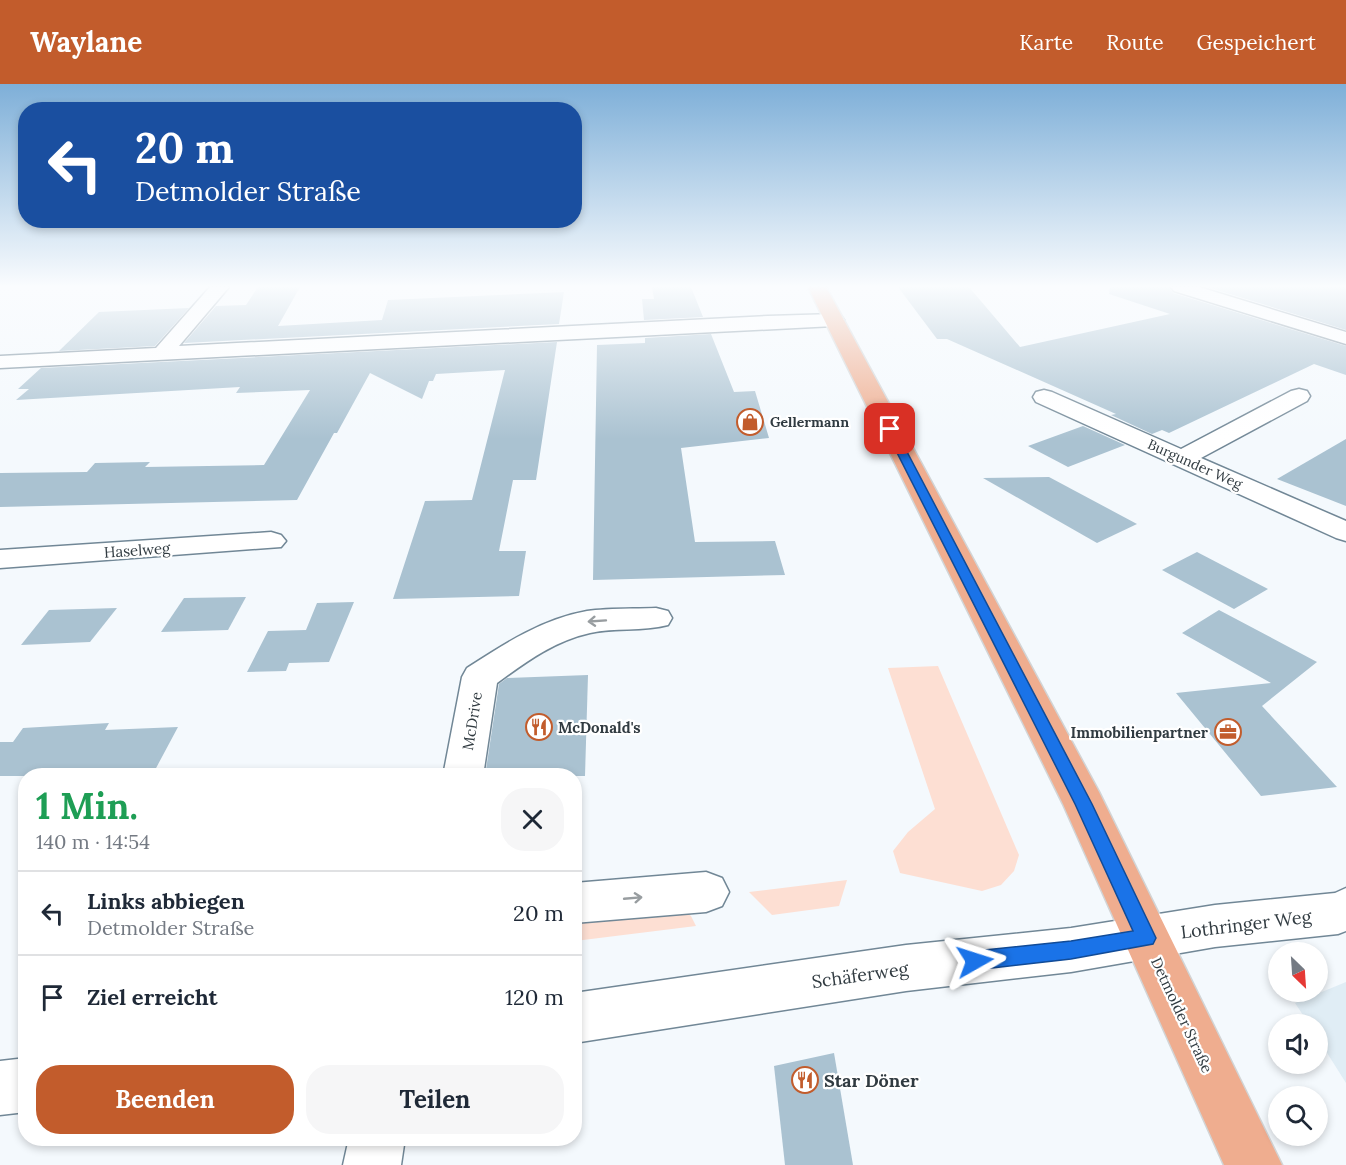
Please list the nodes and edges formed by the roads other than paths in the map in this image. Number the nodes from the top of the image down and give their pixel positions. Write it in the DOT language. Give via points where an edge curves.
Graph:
graph roads {
  1 [pos="176,337"];
  2 [pos="381,337"];
  3 [pos="842,337"];
  4 [pos="162,354"];
  5 [pos="0,362"];
  6 [pos="1299,396"];
  7 [pos="1044,397"];
  8 [pos="1182,458"];
  9 [pos="1345,530"];
  10 [pos="271,541"];
  11 [pos="1,559"];
  12 [pos="656,618"];
  13 [pos="464,768"];
  14 [pos="706,892"];
  15 [pos="582,902"];
  16 [pos="1346,909"];
  17 [pos="1146,938"];
  18 [pos="582,1016"];
  19 [pos="18,1086"];
  20 [pos="0,1088"];
  21 [pos="376,1146"];
  22 [pos="372,1165"];
  23 [pos="1253,1165"];
  1 -- 4 [label="street"];
  2 -- 4 [label="street"];
  3 -- 17 [label="main road, Detmolder Straße" via="1084,804"];
  4 -- 5 [label="street"];
  6 -- 8 [label="street"];
  7 -- 8 [label="street, Burgunder Weg"];
  8 -- 9 [label="street, Burgunder Weg"];
  10 -- 11 [label="street, Haselweg"];
  12 -- 13 [label="street, McDrive, one-way" via="587,622 533,641 480,677"];
  15 -- 14 [label="street, one-way"];
  16 -- 17 [label="street, Lothringer Weg"];
  17 -- 18 [label="street, Schäferweg" via="906,968"];
  17 -- 23 [label="main road, Detmolder Straße"];
  19 -- 20 [label="street"];
  21 -- 22 [label="street"];
}
